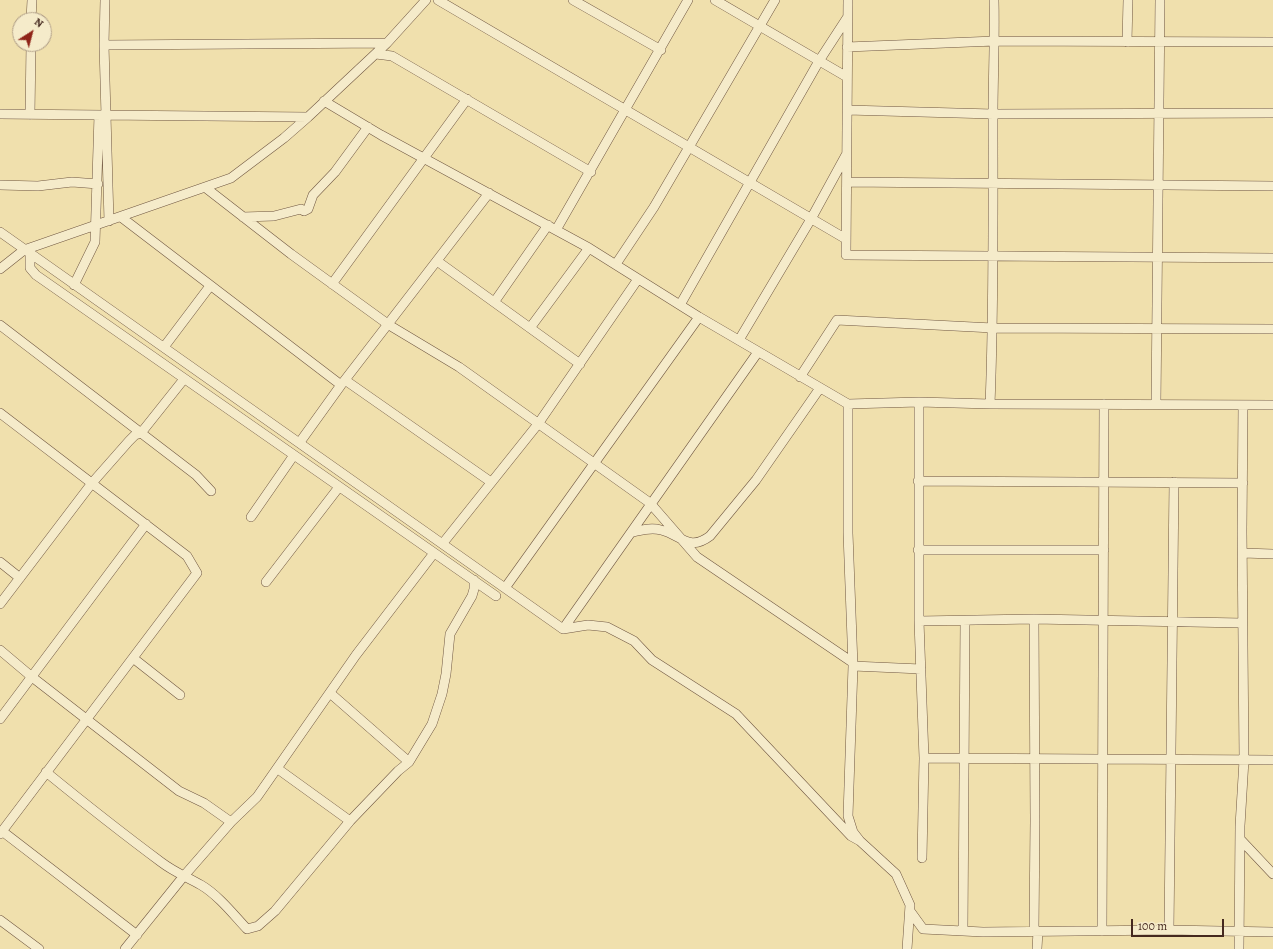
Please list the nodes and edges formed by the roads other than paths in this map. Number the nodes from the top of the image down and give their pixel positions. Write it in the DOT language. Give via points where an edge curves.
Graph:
graph roads {
  1 [pos="32,0"];
  2 [pos="106,0"];
  3 [pos="426,0"];
  4 [pos="438,0"];
  5 [pos="573,0"];
  6 [pos="688,0"];
  7 [pos="715,0"];
  8 [pos="775,0"];
  9 [pos="848,0"];
  10 [pos="994,0"];
  11 [pos="1128,0"];
  12 [pos="1160,0"];
  13 [pos="31,12"];
  14 [pos="848,16"];
  15 [pos="760,26"];
  16 [pos="995,41"];
  17 [pos="1127,42"];
  18 [pos="1161,42"];
  19 [pos="1273,42"];
  20 [pos="387,43"];
  21 [pos="104,45"];
  22 [pos="847,47"];
  23 [pos="661,50"];
  24 [pos="31,52"];
  25 [pos="376,54"];
  26 [pos="819,61"];
  27 [pos="847,77"];
  28 [pos="467,99"];
  29 [pos="324,101"];
  30 [pos="626,110"];
  31 [pos="847,110"];
  32 [pos="1273,113"];
  33 [pos="0,114"];
  34 [pos="993,114"];
  35 [pos="1158,114"];
  36 [pos="30,115"];
  37 [pos="103,115"];
  38 [pos="308,118"];
  39 [pos="368,127"];
  40 [pos="688,147"];
  41 [pos="847,154"];
  42 [pos="425,157"];
  43 [pos="591,172"];
  44 [pos="847,182"];
  45 [pos="994,182"];
  46 [pos="749,183"];
  47 [pos="98,184"];
  48 [pos="1158,184"];
  49 [pos="0,185"];
  50 [pos="1273,186"];
  51 [pos="206,188"];
  52 [pos="489,193"];
  53 [pos="121,217"];
  54 [pos="243,217"];
  55 [pos="811,219"];
  56 [pos="109,221"];
  57 [pos="96,225"];
  58 [pos="552,227"];
  59 [pos="0,232"];
  60 [pos="846,239"];
  61 [pos="589,248"];
  62 [pos="27,252"];
  63 [pos="994,256"];
  64 [pos="1156,257"];
  65 [pos="1273,258"];
  66 [pos="437,261"];
  67 [pos="616,264"];
  68 [pos="0,269"];
  69 [pos="638,279"];
  70 [pos="332,284"];
  71 [pos="74,285"];
  72 [pos="210,286"];
  73 [pos="495,301"];
  74 [pos="680,305"];
  75 [pos="699,317"];
  76 [pos="0,325"];
  77 [pos="389,325"];
  78 [pos="530,328"];
  79 [pos="993,328"];
  80 [pos="1158,328"];
  81 [pos="1273,329"];
  82 [pos="740,340"];
  83 [pos="164,348"];
  84 [pos="758,352"];
  85 [pos="580,364"];
  86 [pos="800,376"];
  87 [pos="184,379"];
  88 [pos="343,382"];
  89 [pos="820,388"];
  90 [pos="919,402"];
  91 [pos="848,404"];
  92 [pos="990,404"];
  93 [pos="1104,404"];
  94 [pos="1156,404"];
  95 [pos="1243,405"];
  96 [pos="1273,405"];
  97 [pos="0,413"];
  98 [pos="538,424"];
  99 [pos="141,433"];
  100 [pos="300,442"];
  101 [pos="294,455"];
  102 [pos="595,463"];
  103 [pos="918,481"];
  104 [pos="491,482"];
  105 [pos="1104,482"];
  106 [pos="1174,482"];
  107 [pos="92,483"];
  108 [pos="1243,483"];
  109 [pos="339,487"];
  110 [pos="211,491"];
  111 [pos="650,503"];
  112 [pos="251,517"];
  113 [pos="146,524"];
  114 [pos="633,532"];
  115 [pos="686,542"];
  116 [pos="443,543"];
  117 [pos="918,550"];
  118 [pos="1104,550"];
  119 [pos="434,553"];
  120 [pos="1243,553"];
  121 [pos="1273,554"];
  122 [pos="0,562"];
  123 [pos="20,578"];
  124 [pos="474,580"];
  125 [pos="266,582"];
  126 [pos="505,588"];
  127 [pos="496,596"];
  128 [pos="0,604"];
  129 [pos="1034,619"];
  130 [pos="1104,620"];
  131 [pos="919,621"];
  132 [pos="1172,621"];
  133 [pos="965,622"];
  134 [pos="1242,623"];
  135 [pos="563,629"];
  136 [pos="0,650"];
  137 [pos="133,658"];
  138 [pos="852,664"];
  139 [pos="921,669"];
  140 [pos="32,677"];
  141 [pos="330,693"];
  142 [pos="180,695"];
  143 [pos="86,718"];
  144 [pos="0,719"];
  145 [pos="924,758"];
  146 [pos="1035,758"];
  147 [pos="965,759"];
  148 [pos="1102,760"];
  149 [pos="1244,760"];
  150 [pos="1273,760"];
  151 [pos="1172,761"];
  152 [pos="409,762"];
  153 [pos="278,769"];
  154 [pos="46,772"];
  155 [pos="350,821"];
  156 [pos="231,822"];
  157 [pos="1,833"];
  158 [pos="1240,839"];
  159 [pos="860,840"];
  160 [pos="922,858"];
  161 [pos="1273,874"];
  162 [pos="183,877"];
  163 [pos="910,912"];
  164 [pos="0,920"];
  165 [pos="1169,930"];
  166 [pos="963,931"];
  167 [pos="1036,931"];
  168 [pos="1102,931"];
  169 [pos="1238,931"];
  170 [pos="1273,932"];
  171 [pos="137,935"];
  172 [pos="38,949"];
  173 [pos="125,949"];
  174 [pos="907,949"];
  175 [pos="1037,949"];
  176 [pos="1239,949"];
  1 -- 13 [label="street"];
  2 -- 21 [label="street"];
  3 -- 20 [label="street"];
  4 -- 30 [label="street"];
  5 -- 23 [label="street"];
  6 -- 23 [label="street"];
  7 -- 15 [label="street"];
  8 -- 15 [label="street"];
  9 -- 14 [label="street"];
  10 -- 16 [label="street"];
  11 -- 17 [label="street"];
  12 -- 18 [label="street"];
  14 -- 22 [label="street"];
  14 -- 26 [label="street"];
  15 -- 26 [label="street"];
  15 -- 40 [label="street"];
  16 -- 17 [label="street"];
  16 -- 22 [label="street"];
  16 -- 34 [label="street"];
  17 -- 18 [label="street"];
  18 -- 19 [label="street"];
  18 -- 35 [label="street"];
  20 -- 21 [label="street"];
  20 -- 25 [label="street"];
  21 -- 37 [label="street"];
  22 -- 27 [label="street"];
  23 -- 30 [label="street"];
  24 -- 36 [label="street"];
  25 -- 28 [label="street" via="392,56"];
  25 -- 29 [label="street"];
  26 -- 27 [label="street"];
  26 -- 46 [label="street"];
  27 -- 31 [label="street"];
  28 -- 42 [label="street"];
  28 -- 43 [label="street"];
  29 -- 38 [label="street"];
  29 -- 39 [label="street"];
  30 -- 40 [label="street"];
  30 -- 43 [label="street"];
  31 -- 34 [label="street"];
  31 -- 41 [label="street"];
  32 -- 35 [label="street"];
  33 -- 36 [label="street"];
  34 -- 35 [label="street"];
  34 -- 45 [label="street"];
  35 -- 48 [label="street"];
  36 -- 37 [label="street"];
  37 -- 38 [label="street"];
  37 -- 47 [label="street"];
  37 -- 56 [label="street"];
  38 -- 51 [label="street" via="232,178"];
  39 -- 42 [label="street"];
  39 -- 54 [label="street" via="335,172 313,195 308,209 274,216"];
  40 -- 46 [label="street"];
  40 -- 67 [label="street" via="654,207"];
  41 -- 44 [label="street"];
  41 -- 55 [label="street"];
  42 -- 52 [label="street"];
  42 -- 70 [label="street"];
  43 -- 58 [label="street"];
  44 -- 45 [label="street"];
  44 -- 60 [label="street"];
  45 -- 48 [label="street"];
  45 -- 63 [label="street"];
  46 -- 55 [label="street"];
  46 -- 74 [label="street"];
  47 -- 49 [label="street" via="72,182 38,186"];
  47 -- 57 [label="street"];
  48 -- 50 [label="street"];
  48 -- 64 [label="street"];
  51 -- 53 [label="street"];
  51 -- 54 [label="street"];
  52 -- 58 [label="street"];
  52 -- 66 [label="street"];
  53 -- 56 [label="street"];
  53 -- 72 [label="street"];
  54 -- 70 [label="street"];
  55 -- 60 [label="street"];
  55 -- 82 [label="street"];
  56 -- 57 [label="street"];
  57 -- 62 [label="street"];
  57 -- 71 [label="street" via="95,242"];
  58 -- 61 [label="street"];
  58 -- 73 [label="street"];
  59 -- 62 [label="street"];
  60 -- 63 [label="street" via="846,255"];
  61 -- 67 [label="street"];
  61 -- 78 [label="street"];
  62 -- 68 [label="street"];
  62 -- 71 [label="street"];
  62 -- 87 [label="street" via="30,268 36,275"];
  63 -- 64 [label="street"];
  63 -- 79 [label="street"];
  64 -- 65 [label="street"];
  64 -- 80 [label="street"];
  66 -- 73 [label="street"];
  66 -- 77 [label="street"];
  67 -- 69 [label="street"];
  69 -- 74 [label="street"];
  69 -- 85 [label="street"];
  70 -- 77 [label="street"];
  71 -- 83 [label="street"];
  72 -- 83 [label="street"];
  72 -- 88 [label="street"];
  73 -- 78 [label="street"];
  74 -- 75 [label="street"];
  75 -- 82 [label="street"];
  75 -- 102 [label="street"];
  76 -- 99 [label="street"];
  77 -- 88 [label="street"];
  77 -- 98 [label="street" via="459,366"];
  78 -- 85 [label="street"];
  79 -- 80 [label="street"];
  79 -- 86 [label="street" via="837,320"];
  79 -- 92 [label="street"];
  80 -- 81 [label="street"];
  80 -- 94 [label="street"];
  82 -- 84 [label="street"];
  83 -- 100 [label="street"];
  84 -- 86 [label="street"];
  84 -- 111 [label="street"];
  85 -- 98 [label="street"];
  86 -- 89 [label="street"];
  87 -- 99 [label="street"];
  87 -- 101 [label="street"];
  88 -- 100 [label="street"];
  88 -- 104 [label="street"];
  89 -- 91 [label="street"];
  89 -- 115 [label="street" via="756,480 710,536 701,543"];
  90 -- 91 [label="street"];
  90 -- 92 [label="street"];
  90 -- 103 [label="street"];
  91 -- 138 [label="street"];
  92 -- 93 [label="street"];
  93 -- 94 [label="street"];
  93 -- 105 [label="street"];
  94 -- 95 [label="street"];
  95 -- 96 [label="street"];
  95 -- 108 [label="street"];
  97 -- 107 [label="street"];
  98 -- 102 [label="street"];
  98 -- 104 [label="street"];
  99 -- 107 [label="street" via="129,441"];
  99 -- 110 [label="street" via="196,475"];
  100 -- 116 [label="street"];
  101 -- 109 [label="street"];
  101 -- 112 [label="street"];
  102 -- 111 [label="street"];
  102 -- 126 [label="street"];
  103 -- 105 [label="street"];
  103 -- 117 [label="street"];
  104 -- 116 [label="street"];
  105 -- 106 [label="street"];
  105 -- 118 [label="street"];
  106 -- 108 [label="street"];
  106 -- 132 [label="street"];
  107 -- 113 [label="street"];
  107 -- 123 [label="street"];
  108 -- 120 [label="street"];
  109 -- 119 [label="street"];
  109 -- 125 [label="street"];
  111 -- 114 [label="street"];
  111 -- 115 [label="street"];
  113 -- 137 [label="street" via="187,556 197,573"];
  113 -- 140 [label="street"];
  114 -- 115 [label="street" via="650,528 662,530"];
  114 -- 135 [label="street"];
  115 -- 138 [label="street" via="697,557"];
  116 -- 126 [label="street"];
  117 -- 118 [label="street"];
  117 -- 131 [label="street"];
  118 -- 130 [label="street"];
  119 -- 124 [label="street"];
  119 -- 141 [label="street"];
  120 -- 121 [label="street"];
  120 -- 134 [label="street"];
  122 -- 123 [label="street"];
  123 -- 128 [label="street"];
  124 -- 127 [label="street"];
  124 -- 152 [label="street" via="472,596 450,634 446,674 432,724"];
  126 -- 135 [label="street"];
  129 -- 130 [label="street"];
  129 -- 133 [label="street"];
  129 -- 146 [label="street"];
  130 -- 132 [label="street"];
  130 -- 148 [label="street"];
  131 -- 133 [label="street"];
  131 -- 139 [label="street"];
  132 -- 134 [label="street"];
  132 -- 151 [label="street"];
  133 -- 147 [label="street"];
  134 -- 149 [label="street"];
  135 -- 159 [label="street" via="588,625 607,627 634,640 652,660 736,714 851,836"];
  136 -- 140 [label="street"];
  137 -- 142 [label="street"];
  137 -- 143 [label="street"];
  138 -- 139 [label="street"];
  138 -- 159 [label="street" via="848,816 853,832"];
  139 -- 145 [label="street"];
  140 -- 143 [label="street"];
  140 -- 144 [label="street"];
  141 -- 152 [label="street"];
  141 -- 153 [label="street"];
  143 -- 154 [label="street"];
  143 -- 156 [label="street" via="179,791 204,803"];
  145 -- 147 [label="street"];
  145 -- 160 [label="street"];
  146 -- 147 [label="street"];
  146 -- 148 [label="street"];
  146 -- 167 [label="street"];
  147 -- 166 [label="street"];
  148 -- 151 [label="street"];
  148 -- 168 [label="street"];
  149 -- 150 [label="street"];
  149 -- 151 [label="street"];
  149 -- 158 [label="street"];
  151 -- 165 [label="street"];
  152 -- 155 [label="street"];
  153 -- 155 [label="street"];
  153 -- 156 [label="street" via="257,797"];
  154 -- 157 [label="street"];
  154 -- 162 [label="street" via="107,822"];
  155 -- 162 [label="street" via="274,911 258,926 247,929 215,896 201,885"];
  156 -- 162 [label="street"];
  157 -- 171 [label="street"];
  158 -- 161 [label="street"];
  158 -- 169 [label="street"];
  159 -- 163 [label="street" via="896,874 910,904"];
  162 -- 171 [label="street"];
  163 -- 166 [label="street" via="923,929"];
  163 -- 174 [label="street"];
  164 -- 172 [label="street"];
  165 -- 168 [label="street"];
  165 -- 169 [label="street"];
  166 -- 167 [label="street"];
  167 -- 168 [label="street"];
  167 -- 175 [label="street"];
  169 -- 170 [label="street"];
  169 -- 176 [label="street"];
  171 -- 173 [label="street"];
}
